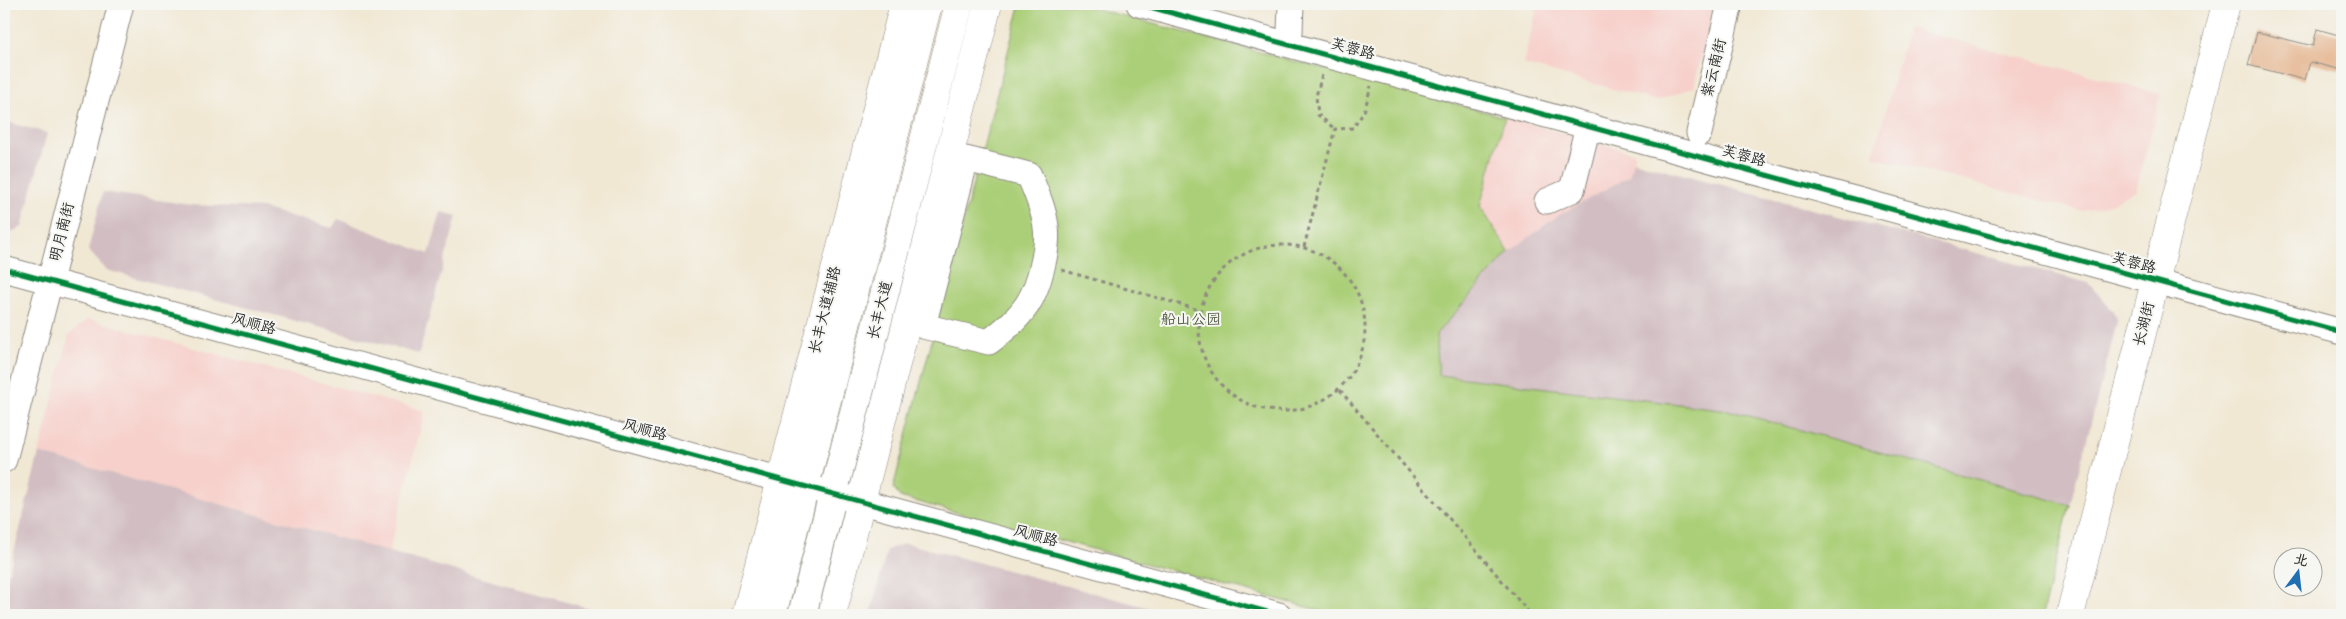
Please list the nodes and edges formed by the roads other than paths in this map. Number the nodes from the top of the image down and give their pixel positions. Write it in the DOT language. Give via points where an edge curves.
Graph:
graph roads {
  1 [pos="121,4"];
  2 [pos="904,4"];
  3 [pos="928,4"];
  4 [pos="959,4"];
  5 [pos="988,4"];
  6 [pos="1139,4"];
  7 [pos="1186,4"];
  8 [pos="1291,4"];
  9 [pos="1730,4"];
  10 [pos="2215,4"];
  11 [pos="2226,4"];
  12 [pos="1285,31"];
  13 [pos="1588,126"];
  14 [pos="1699,133"];
  15 [pos="1547,201"];
  16 [pos="1042,264"];
  17 [pos="4,269"];
  18 [pos="2152,274"];
  19 [pos="4,280"];
  20 [pos="48,287"];
  21 [pos="2342,319"];
  22 [pos="2342,332"];
  23 [pos="4,460"];
  24 [pos="792,489"];
  25 [pos="832,500"];
  26 [pos="860,508"];
  27 [pos="746,615"];
  28 [pos="772,615"];
  29 [pos="802,615"];
  30 [pos="832,615"];
  31 [pos="1228,615"];
  32 [pos="1279,615"];
  33 [pos="2059,615"];
  34 [pos="2070,615"];
  1 -- 20 [label="street, 明月南街"];
  2 -- 24 [label="main road, 长丰大道辅路"];
  3 -- 24 [label="main road, 长丰大道"];
  4 -- 25 [label="main road, 长丰大道"];
  5 -- 26 [label="main road"];
  6 -- 13 [label="street, 芙蓉路"];
  7 -- 12 [label="street, 芙蓉路"];
  8 -- 12 [label="street"];
  9 -- 14 [label="street, 紫云南街"];
  10 -- 18 [label="main road, 长湖街"];
  11 -- 18 [label="main road, 长湖街"];
  12 -- 18 [label="street, 芙蓉路"];
  13 -- 15 [label="street" via="1572,190"];
  13 -- 18 [label="street, 芙蓉路"];
  16 -- 16 [label="street" via="1028,303 1012,324 989,342 923,326 966,159 1029,176 1046,226"];
  17 -- 20 [label="street, 风顺路"];
  18 -- 21 [label="street, 芙蓉路"];
  18 -- 22 [label="street, 芙蓉路"];
  18 -- 33 [label="main road, 长湖街"];
  18 -- 34 [label="main road, 长湖街"];
  19 -- 20 [label="street, 风顺路"];
  20 -- 23 [label="street, 明月南街"];
  20 -- 24 [label="street, 风顺路"];
  24 -- 25 [label="street, 风顺路"];
  24 -- 27 [label="main road, 长丰大道辅路"];
  24 -- 28 [label="main road, 长丰大道"];
  25 -- 26 [label="street, 风顺路"];
  25 -- 29 [label="main road, 长丰大道"];
  26 -- 30 [label="main road"];
  26 -- 31 [label="street, 风顺路"];
  26 -- 32 [label="street, 风顺路"];
}
